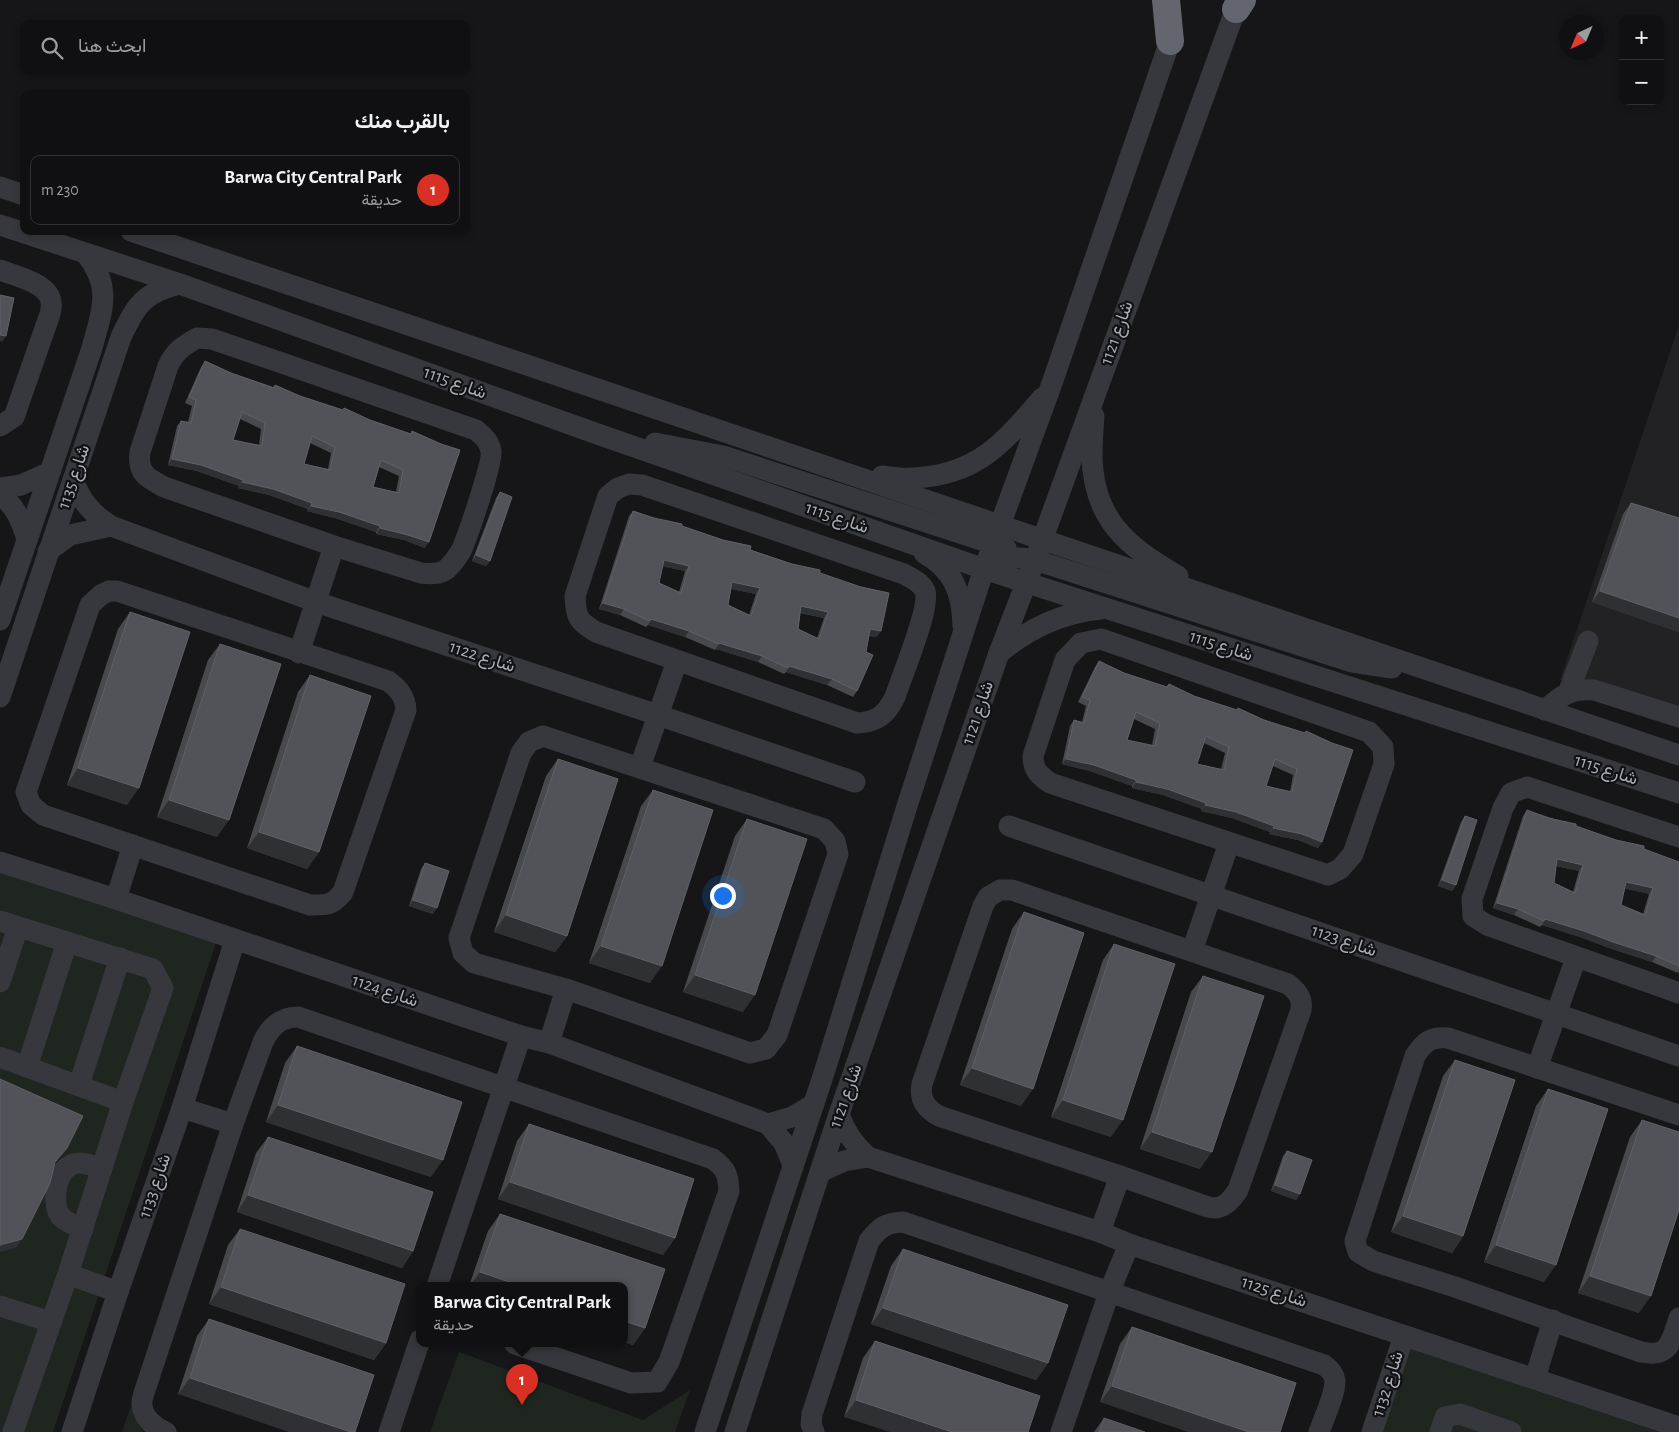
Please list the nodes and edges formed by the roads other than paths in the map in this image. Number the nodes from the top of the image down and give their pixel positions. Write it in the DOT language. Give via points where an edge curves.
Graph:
graph roads {
  1 [pos="1167,4"];
  2 [pos="1236,10"];
  3 [pos="1168,46"];
  4 [pos="0,187"];
  5 [pos="20,194"];
  6 [pos="0,225"];
  7 [pos="20,232"];
  8 [pos="30,235"];
  9 [pos="144,235"];
  10 [pos="86,254"];
  11 [pos="0,270"];
  12 [pos="180,284"];
  13 [pos="1052,386"];
  14 [pos="1095,394"];
  15 [pos="0,426"];
  16 [pos="589,431"];
  17 [pos="50,472"];
  18 [pos="848,473"];
  19 [pos="72,480"];
  20 [pos="0,488"];
  21 [pos="0,494"];
  22 [pos="111,526"];
  23 [pos="997,535"];
  24 [pos="27,540"];
  25 [pos="1042,540"];
  26 [pos="902,541"];
  27 [pos="334,546"];
  28 [pos="48,551"];
  29 [pos="1035,560"];
  30 [pos="984,569"];
  31 [pos="1026,583"];
  32 [pos="1215,597"];
  33 [pos="316,602"];
  34 [pos="1106,609"];
  35 [pos="0,620"];
  36 [pos="963,634"];
  37 [pos="1588,641"];
  38 [pos="299,653"];
  39 [pos="999,653"];
  40 [pos="677,661"];
  41 [pos="1442,674"];
  42 [pos="1568,693"];
  43 [pos="0,697"];
  44 [pos="1546,710"];
  45 [pos="658,715"];
  46 [pos="1679,717"];
  47 [pos="1679,755"];
  48 [pos="640,767"];
  49 [pos="855,782"];
  50 [pos="1679,793"];
  51 [pos="1009,826"];
  52 [pos="1679,837"];
  53 [pos="1229,843"];
  54 [pos="133,845"];
  55 [pos="0,862"];
  56 [pos="1211,896"];
  57 [pos="116,899"];
  58 [pos="9,924"];
  59 [pos="236,940"];
  60 [pos="67,942"];
  61 [pos="1192,951"];
  62 [pos="120,958"];
  63 [pos="1576,958"];
  64 [pos="0,982"];
  65 [pos="566,989"];
  66 [pos="1679,993"];
  67 [pos="1556,1013"];
  68 [pos="521,1036"];
  69 [pos="548,1042"];
  70 [pos="1679,1056"];
  71 [pos="0,1057"];
  72 [pos="27,1067"];
  73 [pos="1537,1068"];
  74 [pos="79,1085"];
  75 [pos="505,1088"];
  76 [pos="123,1102"];
  77 [pos="814,1104"];
  78 [pos="182,1108"];
  79 [pos="839,1114"];
  80 [pos="1679,1115"];
  81 [pos="234,1124"];
  82 [pos="768,1124"];
  83 [pos="868,1157"];
  84 [pos="793,1165"];
  85 [pos="102,1169"];
  86 [pos="820,1172"];
  87 [pos="1120,1176"];
  88 [pos="83,1229"];
  89 [pos="1100,1232"];
  90 [pos="1129,1244"];
  91 [pos="68,1274"];
  92 [pos="438,1282"];
  93 [pos="118,1292"];
  94 [pos="1109,1293"];
  95 [pos="0,1306"];
  96 [pos="1679,1318"];
  97 [pos="1553,1320"];
  98 [pos="51,1322"];
  99 [pos="1404,1336"];
  100 [pos="418,1347"];
  101 [pos="524,1347"];
  102 [pos="1534,1378"];
  103 [pos="1442,1425"];
  104 [pos="1679,1427"];
  105 [pos="12,1432"];
  106 [pos="72,1432"];
  107 [pos="166,1432"];
  108 [pos="389,1432"];
  109 [pos="705,1432"];
  110 [pos="734,1432"];
  111 [pos="814,1432"];
  112 [pos="1062,1432"];
  113 [pos="1319,1432"];
  114 [pos="1372,1432"];
  115 [pos="1511,1432"];
  1 -- 3 [label="highway"];
  2 -- 14 [label="street, شارع 1121"];
  3 -- 13 [label="street, شارع 1121"];
  4 -- 5 [label="street"];
  6 -- 7 [label="street, شارع 1115"];
  8 -- 10 [label="street, شارع 1115"];
  9 -- 18 [label="street"];
  10 -- 12 [label="street, شارع 1115"];
  10 -- 17 [label="street, شارع 1135" via="100,275 104,289 102,310"];
  11 -- 15 [label="street" via="37,284 52,301 14,417"];
  12 -- 16 [label="street, شارع 1115"];
  12 -- 19 [label="street, شارع 1135" via="154,292 142,300 131,316"];
  13 -- 18 [label="street" via="1001,443 969,466 953,472 911,478"];
  13 -- 23 [label="street, شارع 1121"];
  14 -- 25 [label="street, شارع 1121"];
  14 -- 32 [label="street" via="1092,462 1104,512 1137,551"];
  16 -- 23 [label="street" via="723,456"];
  16 -- 26 [label="street, شارع 1115"];
  17 -- 20 [label="street" via="21,485"];
  17 -- 24 [label="street, شارع 1135"];
  18 -- 23 [label="street"];
  19 -- 22 [label="street, شارع 1122" via="87,507"];
  19 -- 28 [label="street, شارع 1135"];
  21 -- 24 [label="street" via="23,523"];
  22 -- 28 [label="street" via="70,535"];
  22 -- 33 [label="street, شارع 1122"];
  23 -- 25 [label="street" via="1006,548 1029,546"];
  23 -- 30 [label="street, شارع 1121"];
  24 -- 35 [label="street, شارع 1135"];
  25 -- 29 [label="street, شارع 1121"];
  25 -- 32 [label="street"];
  26 -- 30 [label="street, شارع 1115"];
  26 -- 36 [label="street" via="943,567 956,583"];
  27 -- 27 [label="street" via="164,488 142,472 138,462 140,452 168,366 173,355 184,345 197,338 212,339 476,430 488,440 492,453 489,468 461,551 445,571 421,573"];
  27 -- 33 [label="street"];
  28 -- 43 [label="street, شارع 1135"];
  29 -- 30 [label="street" via="1008,558"];
  29 -- 31 [label="street, شارع 1121"];
  29 -- 41 [label="street" via="1352,662"];
  30 -- 31 [label="street, شارع 1115"];
  30 -- 36 [label="street, شارع 1121"];
  31 -- 34 [label="street, شارع 1115"];
  31 -- 39 [label="street, شارع 1121"];
  32 -- 41 [label="street"];
  33 -- 38 [label="street"];
  33 -- 45 [label="street, شارع 1122"];
  34 -- 39 [label="street" via="1051,620"];
  34 -- 50 [label="street, شارع 1115"];
  36 -- 77 [label="street, شارع 1121"];
  37 -- 42 [label="street"];
  38 -- 54 [label="street" via="117,590 101,595 90,605 26,792 31,805 43,815"];
  38 -- 54 [label="street" via="388,681 403,695 405,702 406,710 343,892 336,902 328,906 310,905"];
  39 -- 79 [label="street, شارع 1121"];
  40 -- 40 [label="street" via="596,632 585,626 576,613 575,596 604,505 608,496 629,484 642,485 904,574 916,580 925,591 922,620 895,697 883,715 871,722 857,723"];
  40 -- 45 [label="street"];
  41 -- 44 [label="street"];
  42 -- 44 [label="street"];
  42 -- 46 [label="street" via="1579,689 1594,690"];
  44 -- 47 [label="street"];
  45 -- 48 [label="street"];
  45 -- 49 [label="street, شارع 1122"];
  48 -- 65 [label="street" via="543,736 529,742 521,753 459,938 463,953 474,963"];
  48 -- 65 [label="street" via="824,829 835,841 838,854 835,863 777,1035 766,1049 750,1053"];
  51 -- 56 [label="street, شارع 1123"];
  52 -- 63 [label="street" via="1527,787 1511,793 1472,899 1473,916 1486,925"];
  53 -- 53 [label="street" via="1050,783 1033,767 1035,745 1065,660 1081,643 1101,639 1370,732 1383,747 1384,764 1353,854 1340,869 1328,875"];
  53 -- 56 [label="street"];
  54 -- 57 [label="street"];
  55 -- 57 [label="street, شارع 1124"];
  56 -- 61 [label="street"];
  56 -- 67 [label="street, شارع 1123"];
  57 -- 59 [label="street, شارع 1124"];
  58 -- 60 [label="street"];
  58 -- 64 [label="street"];
  59 -- 68 [label="street, شارع 1124"];
  59 -- 78 [label="street, شارع 1133"];
  60 -- 62 [label="street"];
  60 -- 72 [label="street"];
  61 -- 87 [label="street" via="1288,984 1299,996 1300,1010 1238,1190 1230,1201 1214,1208"];
  61 -- 87 [label="street" via="1012,890 994,892 983,906 922,1084 926,1105 939,1116"];
  62 -- 74 [label="street"];
  62 -- 76 [label="street" via="153,969 163,988"];
  63 -- 66 [label="street"];
  63 -- 67 [label="street"];
  65 -- 69 [label="street"];
  67 -- 70 [label="street, شارع 1123"];
  67 -- 73 [label="street"];
  68 -- 69 [label="street, شارع 1124"];
  68 -- 75 [label="street"];
  69 -- 82 [label="street, شارع 1124"];
  71 -- 72 [label="street"];
  72 -- 74 [label="street"];
  73 -- 80 [label="street"];
  73 -- 97 [label="street" via="1448,1038 1435,1038 1422,1046 1415,1056 1355,1241 1358,1252 1373,1261"];
  74 -- 76 [label="street"];
  75 -- 81 [label="street" via="298,1017 288,1017 268,1031"];
  75 -- 92 [label="street"];
  75 -- 101 [label="street" via="713,1159 723,1167 729,1190 670,1362 657,1382 631,1383"];
  76 -- 85 [label="street"];
  77 -- 82 [label="street" via="792,1117"];
  77 -- 84 [label="street, شارع 1121"];
  78 -- 81 [label="street"];
  78 -- 93 [label="street, شارع 1133"];
  79 -- 83 [label="street, شارع 1125" via="850,1138"];
  79 -- 86 [label="street, شارع 1121"];
  81 -- 107 [label="street" via="141,1404 152,1424"];
  82 -- 84 [label="street, شارع 1124" via="784,1143"];
  83 -- 86 [label="street, شارع 1125" via="844,1161"];
  83 -- 89 [label="street, شارع 1125"];
  84 -- 109 [label="street, شارع 1121"];
  85 -- 88 [label="street"];
  85 -- 88 [label="street" via="74,1164 63,1171 59,1180 58,1212"];
  86 -- 110 [label="street, شارع 1121"];
  87 -- 89 [label="street"];
  88 -- 91 [label="street"];
  89 -- 90 [label="street, شارع 1125"];
  90 -- 94 [label="street"];
  90 -- 99 [label="street, شارع 1125"];
  91 -- 93 [label="street"];
  91 -- 98 [label="street"];
  93 -- 106 [label="street, شارع 1133"];
  94 -- 111 [label="street" via="903,1222 879,1228 869,1241 815,1405 811,1424"];
  94 -- 112 [label="street"];
  94 -- 113 [label="street" via="1324,1365 1332,1371 1335,1380"];
  95 -- 98 [label="street"];
  96 -- 97 [label="street" via="1666,1348 1651,1354"];
  97 -- 102 [label="street"];
  98 -- 105 [label="street"];
  99 -- 102 [label="street, شارع 1125"];
  99 -- 114 [label="street, شارع 1132"];
  100 -- 108 [label="street"];
  102 -- 104 [label="street, شارع 1125"];
  103 -- 115 [label="street" via="1460,1414"];
}
